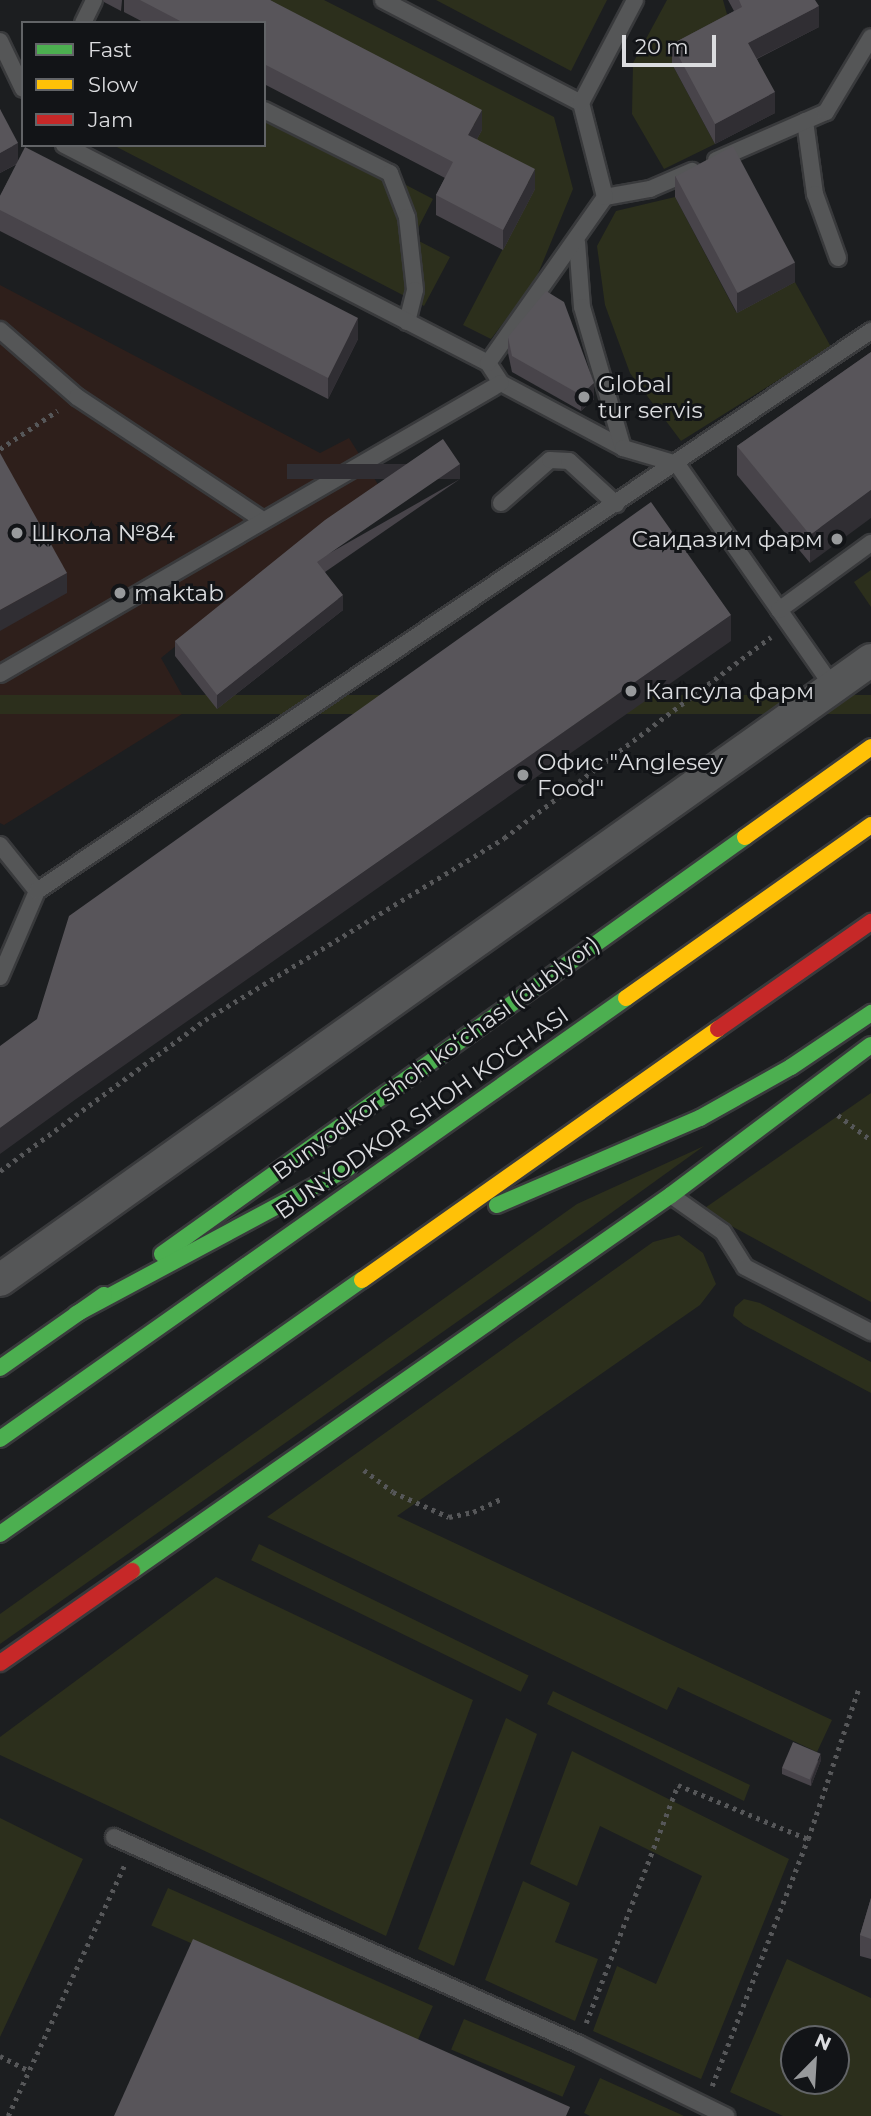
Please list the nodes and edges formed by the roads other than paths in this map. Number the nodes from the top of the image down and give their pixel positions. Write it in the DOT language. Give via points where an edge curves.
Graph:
graph roads {
  1 [pos="94,0"];
  2 [pos="383,0"];
  3 [pos="635,0"];
  4 [pos="86,21"];
  5 [pos="871,37"];
  6 [pos="0,41"];
  7 [pos="21,85"];
  8 [pos="581,103"];
  9 [pos="266,111"];
  10 [pos="806,121"];
  11 [pos="68,147"];
  12 [pos="605,197"];
  13 [pos="577,242"];
  14 [pos="838,258"];
  15 [pos="407,322"];
  16 [pos="0,330"];
  17 [pos="871,331"];
  18 [pos="488,363"];
  19 [pos="500,383"];
  20 [pos="623,449"];
  21 [pos="677,464"];
  22 [pos="501,503"];
  23 [pos="616,504"];
  24 [pos="262,520"];
  25 [pos="871,542"];
  26 [pos="784,617"];
  27 [pos="871,660"];
  28 [pos="0,674"];
  29 [pos="833,687"];
  30 [pos="871,747"];
  31 [pos="871,825"];
  32 [pos="0,845"];
  33 [pos="37,891"];
  34 [pos="871,922"];
  35 [pos="0,977"];
  36 [pos="871,1013"];
  37 [pos="567,1039"];
  38 [pos="871,1045"];
  39 [pos="671,1195"];
  40 [pos="424,1237"];
  41 [pos="0,1280"];
  42 [pos="76,1314"];
  43 [pos="871,1332"];
  44 [pos="0,1368"];
  45 [pos="0,1439"];
  46 [pos="0,1534"];
  47 [pos="0,1663"];
  48 [pos="114,1838"];
  49 [pos="726,2116"];
  1 -- 4 [label="lane"];
  2 -- 8 [label="lane"];
  3 -- 8 [label="lane"];
  5 -- 10 [label="lane" via="826,112"];
  6 -- 7 [label="lane"];
  8 -- 12 [label="lane"];
  9 -- 15 [label="lane" via="390,173 407,217 415,290"];
  10 -- 12 [label="lane" via="650,189"];
  10 -- 14 [label="lane" via="815,194"];
  11 -- 15 [label="lane"];
  12 -- 13 [label="lane"];
  13 -- 18 [label="lane"];
  13 -- 20 [label="lane" via="582,307"];
  15 -- 18 [label="lane"];
  16 -- 24 [label="lane" via="77,397"];
  17 -- 21 [label="lane"];
  18 -- 19 [label="lane"];
  19 -- 20 [label="lane"];
  19 -- 24 [label="lane"];
  20 -- 21 [label="lane"];
  21 -- 23 [label="lane"];
  21 -- 26 [label="lane"];
  22 -- 23 [label="lane" via="550,460 569,461"];
  23 -- 33 [label="lane"];
  24 -- 28 [label="lane"];
  25 -- 26 [label="lane"];
  26 -- 29 [label="lane"];
  27 -- 29 [label="street"];
  29 -- 41 [label="street"];
  30 -- 42 [label="main road, Bunyodkor shoh koʻchasi (dublyor)"];
  31 -- 37 [label="main road, BUNYODKOR SHOH KO'CHASI"];
  32 -- 33 [label="lane"];
  33 -- 35 [label="lane"];
  34 -- 40 [label="main road"];
  36 -- 40 [label="main road" via="791,1067 700,1118"];
  37 -- 42 [label="main road" via="373,1154"];
  37 -- 45 [label="main road, BUNYODKOR SHOH KO'CHASI"];
  38 -- 39 [label="main road"];
  39 -- 43 [label="lane" via="723,1232 745,1267"];
  39 -- 47 [label="main road"];
  40 -- 46 [label="main road"];
  42 -- 44 [label="main road, Bunyodkor shoh koʻchasi (dublyor)"];
  48 -- 49 [label="lane" via="579,2044"];
}
